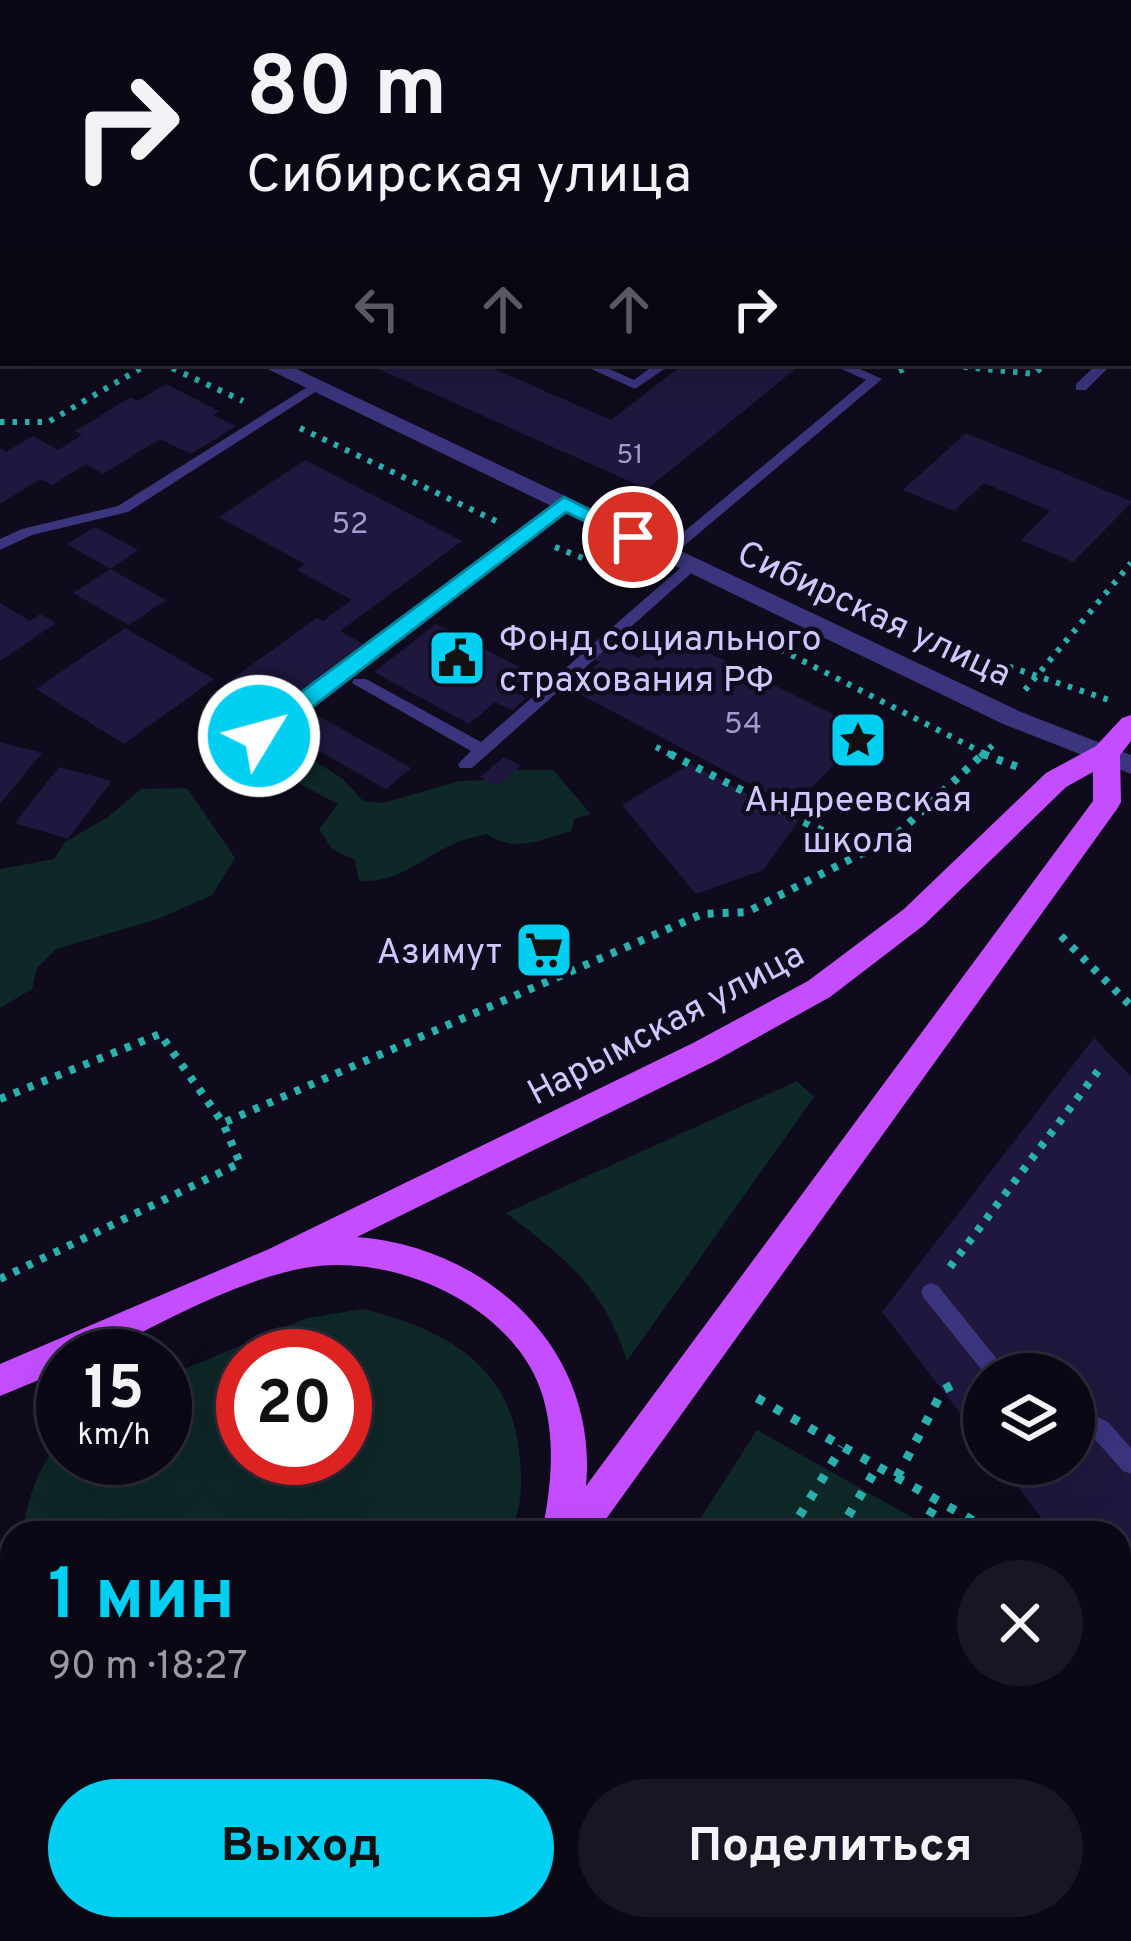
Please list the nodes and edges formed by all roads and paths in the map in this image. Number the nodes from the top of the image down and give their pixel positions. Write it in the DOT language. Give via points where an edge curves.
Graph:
graph roads {
  1 [pos="145,366"];
  2 [pos="272,366"];
  3 [pos="592,366"];
  4 [pos="662,366"];
  5 [pos="842,366"];
  6 [pos="955,366"];
  7 [pos="1043,366"];
  8 [pos="1103,366"];
  9 [pos="315,386"];
  10 [pos="1081,387"];
  11 [pos="0,422"];
  12 [pos="564,503"];
  13 [pos="0,545"];
  14 [pos="667,553"];
  15 [pos="1131,563"];
  16 [pos="692,565"];
  17 [pos="360,682"];
  18 [pos="1021,696"];
  19 [pos="1131,724"];
  20 [pos="259,736"];
  21 [pos="1002,737"];
  22 [pos="656,748"];
  23 [pos="483,750"];
  24 [pos="1118,759"];
  25 [pos="466,764"];
  26 [pos="865,853"];
  27 [pos="1061,936"];
  28 [pos="1131,1006"];
  29 [pos="1099,1071"];
  30 [pos="0,1099"];
  31 [pos="223,1123"];
  32 [pos="280,1259"];
  33 [pos="0,1279"];
  34 [pos="931,1292"];
  35 [pos="981,1353"];
  36 [pos="13,1375"];
  37 [pos="943,1390"];
  38 [pos="757,1398"];
  39 [pos="0,1401"];
  40 [pos="1095,1426"];
  41 [pos="842,1447"];
  42 [pos="1131,1465"];
  43 [pos="878,1466"];
  44 [pos="897,1477"];
  45 [pos="938,1501"];
  46 [pos="564,1521"];
  47 [pos="583,1521"];
  48 [pos="796,1521"];
  49 [pos="845,1521"];
  50 [pos="926,1521"];
  51 [pos="974,1521"];
  1 -- 11 [label="path" via="48,422"];
  2 -- 9 [label="street, Сибирская улица"];
  3 -- 4 [label="lane" via="635,385"];
  5 -- 14 [label="lane" via="875,379"];
  6 -- 7 [label="path" via="1034,374"];
  8 -- 10 [label="lane"];
  9 -- 12 [label="street, Сибирская улица"];
  9 -- 13 [label="lane" via="123,509"];
  12 -- 14 [label="street, Сибирская улица"];
  12 -- 20 [label="lane"];
  14 -- 16 [label="street, Сибирская улица"];
  15 -- 18 [label="path"];
  16 -- 23 [label="lane"];
  16 -- 24 [label="street, Сибирская улица" via="1012,718"];
  17 -- 23 [label="lane"];
  19 -- 24 [label="main road, Нарымская улица"];
  21 -- 26 [label="path" via="894,837"];
  22 -- 26 [label="path"];
  23 -- 25 [label="lane"];
  24 -- 32 [label="main road, Нарымская улица" via="1056,780 914,917 819,989"];
  24 -- 47 [label="main road" via="1107,802"];
  26 -- 31 [label="path" via="747,912 702,914"];
  27 -- 28 [label="path"];
  29 -- 34 [label="path"];
  30 -- 31 [label="path" via="160,1034"];
  31 -- 33 [label="path" via="240,1162"];
  32 -- 36 [label="main road"];
  32 -- 46 [label="main road" via="334,1252 423,1266 486,1296 524,1331 553,1375 569,1425 573,1478"];
  34 -- 35 [label="lane"];
  36 -- 39 [label="main road"];
  37 -- 44 [label="path"];
  38 -- 41 [label="path"];
  40 -- 42 [label="lane"];
  41 -- 43 [label="path"];
  41 -- 48 [label="path"];
  43 -- 44 [label="path"];
  43 -- 49 [label="path"];
  44 -- 45 [label="path"];
  45 -- 50 [label="path"];
  45 -- 51 [label="path"];
}
